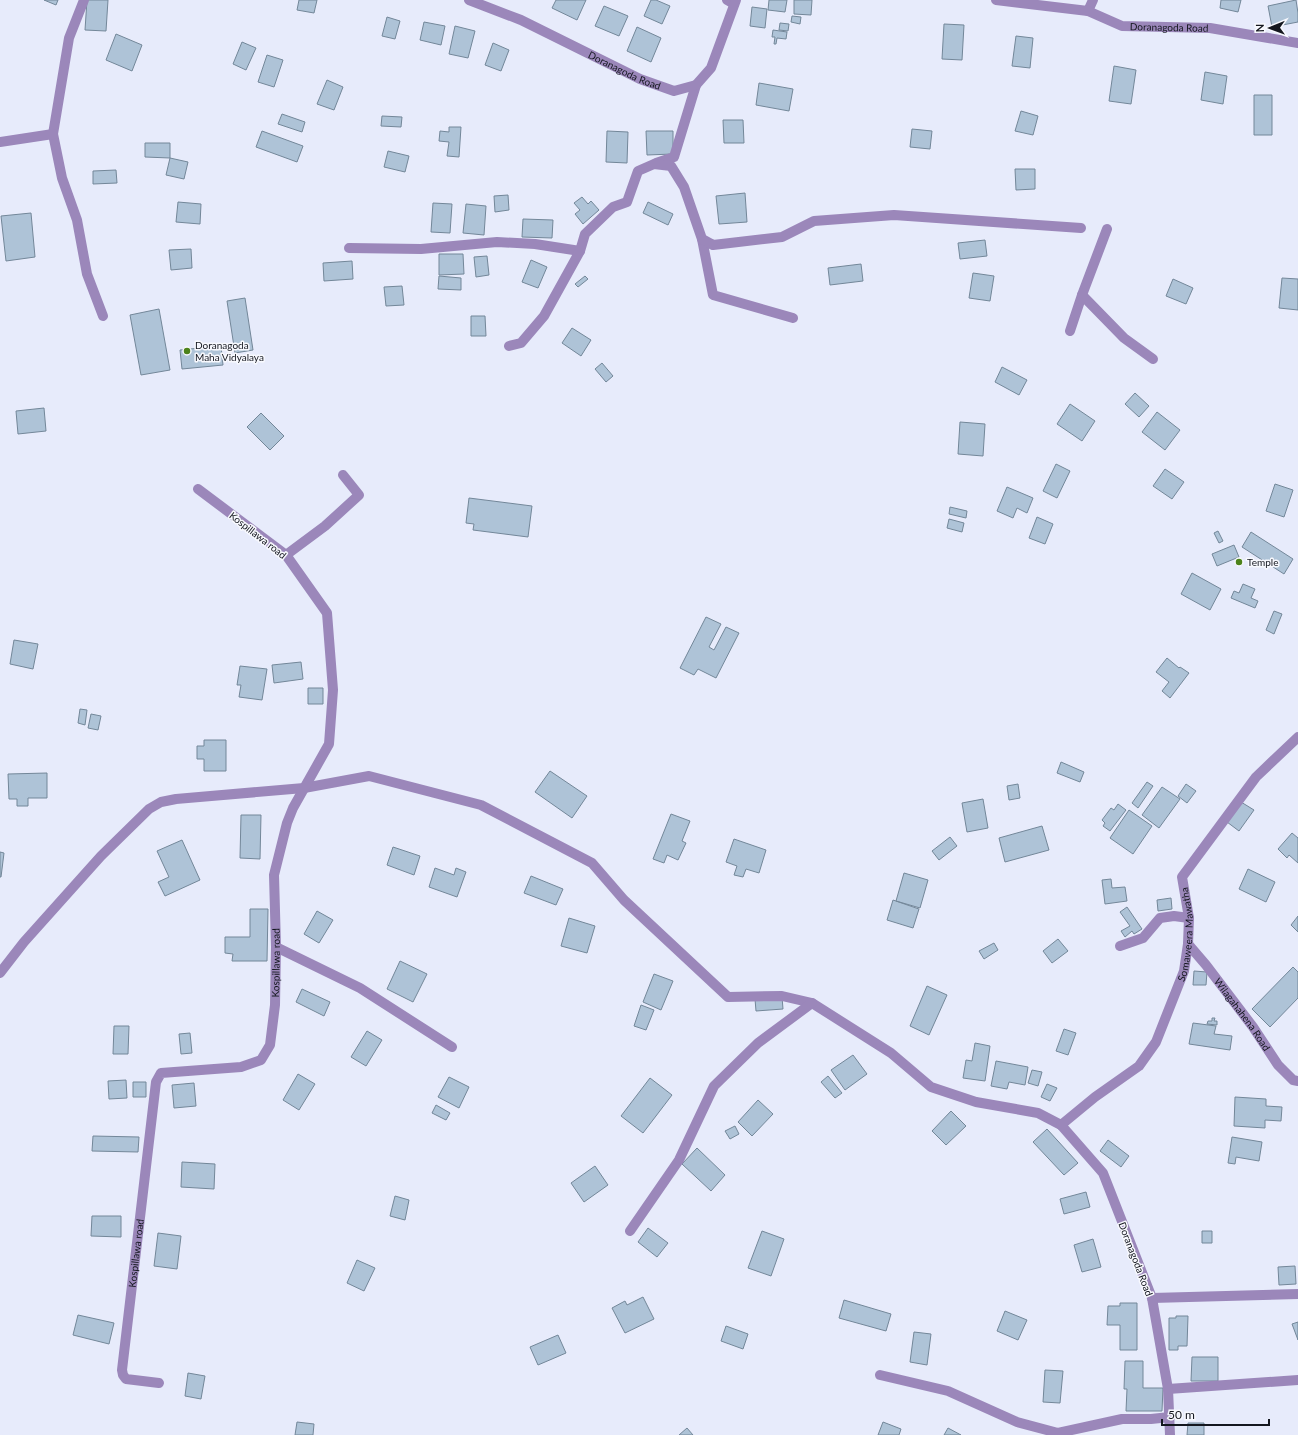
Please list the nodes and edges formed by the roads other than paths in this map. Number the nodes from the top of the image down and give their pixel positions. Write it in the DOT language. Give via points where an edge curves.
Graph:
graph roads {
  1 [pos="84,0"];
  2 [pos="469,0"];
  3 [pos="996,0"];
  4 [pos="1093,0"];
  5 [pos="732,1"];
  6 [pos="1088,12"];
  7 [pos="1298,43"];
  8 [pos="696,85"];
  9 [pos="53,134"];
  10 [pos="0,142"];
  11 [pos="654,164"];
  12 [pos="1081,228"];
  13 [pos="1107,229"];
  14 [pos="702,239"];
  15 [pos="349,248"];
  16 [pos="580,251"];
  17 [pos="1082,295"];
  18 [pos="103,316"];
  19 [pos="793,318"];
  20 [pos="1070,331"];
  21 [pos="509,346"];
  22 [pos="1153,359"];
  23 [pos="343,475"];
  24 [pos="198,489"];
  25 [pos="286,554"];
  26 [pos="1298,736"];
  27 [pos="304,788"];
  28 [pos="1189,918"];
  29 [pos="1188,944"];
  30 [pos="1120,946"];
  31 [pos="276,947"];
  32 [pos="0,973"];
  33 [pos="812,1003"];
  34 [pos="452,1047"];
  35 [pos="1298,1081"];
  36 [pos="1060,1125"];
  37 [pos="630,1231"];
  38 [pos="1298,1294"];
  39 [pos="1152,1298"];
  40 [pos="880,1375"];
  41 [pos="1298,1380"];
  42 [pos="159,1383"];
  43 [pos="1168,1390"];
  44 [pos="1170,1417"];
  45 [pos="1170,1435"];
  1 -- 9 [label="street" via="69,38"];
  2 -- 8 [label="street, Doranagoda Road" via="521,20 640,78 674,91"];
  3 -- 6 [label="street, Doranagoda Road"];
  4 -- 6 [label="street"];
  5 -- 8 [label="street" via="711,68"];
  6 -- 7 [label="street, Doranagoda Road" via="1122,26 1210,28"];
  8 -- 11 [label="street" via="674,157"];
  9 -- 10 [label="street"];
  9 -- 18 [label="street" via="62,178 78,220 87,274"];
  11 -- 14 [label="street" via="671,166 684,187"];
  11 -- 16 [label="street" via="638,171 627,202 612,207 585,234"];
  12 -- 14 [label="street" via="894,215 814,221 782,237 714,245"];
  13 -- 17 [label="street"];
  14 -- 19 [label="street" via="713,295"];
  15 -- 16 [label="street" via="420,249 497,242 535,244"];
  16 -- 21 [label="street" via="544,316 521,343"];
  17 -- 20 [label="street"];
  17 -- 22 [label="street" via="1124,338"];
  23 -- 25 [label="street" via="359,495 325,526"];
  24 -- 25 [label="street, Kospillawa road"];
  25 -- 27 [label="street, Kospillawa road" via="327,612 333,690 329,744"];
  26 -- 28 [label="street, Somaweera Mawatha" via="1256,777 1182,878"];
  27 -- 31 [label="street, Kospillawa road" via="287,823 274,875"];
  27 -- 32 [label="street" via="176,799 161,802 149,809 101,856 24,942"];
  27 -- 33 [label="street" via="369,776 481,805 592,863 624,900 728,997 782,996"];
  28 -- 29 [label="street, Somaweera Mawatha"];
  28 -- 30 [label="street" via="1160,918 1143,938"];
  29 -- 35 [label="street, Wilagahahena Road" via="1253,1027 1278,1065 1293,1080"];
  29 -- 36 [label="street, Somaweera Mawatha" via="1184,972 1156,1042 1139,1066"];
  31 -- 34 [label="street" via="360,988"];
  31 -- 42 [label="street, Kospillawa road" via="275,1005 270,1045 261,1060 241,1067 161,1073 156,1082 122,1370 126,1379"];
  33 -- 36 [label="street" via="891,1053 931,1087 976,1102 1038,1113"];
  33 -- 37 [label="street" via="758,1043 714,1086 679,1160"];
  36 -- 39 [label="street, Doranagoda Road" via="1103,1174"];
  38 -- 39 [label="street"];
  39 -- 43 [label="street, Doranagoda Road"];
  40 -- 44 [label="street" via="948,1391 1017,1422 1058,1433 1122,1419"];
  41 -- 43 [label="street"];
  43 -- 44 [label="street, Doranagoda Road"];
  44 -- 45 [label="street, Doranagoda Road"];
}
